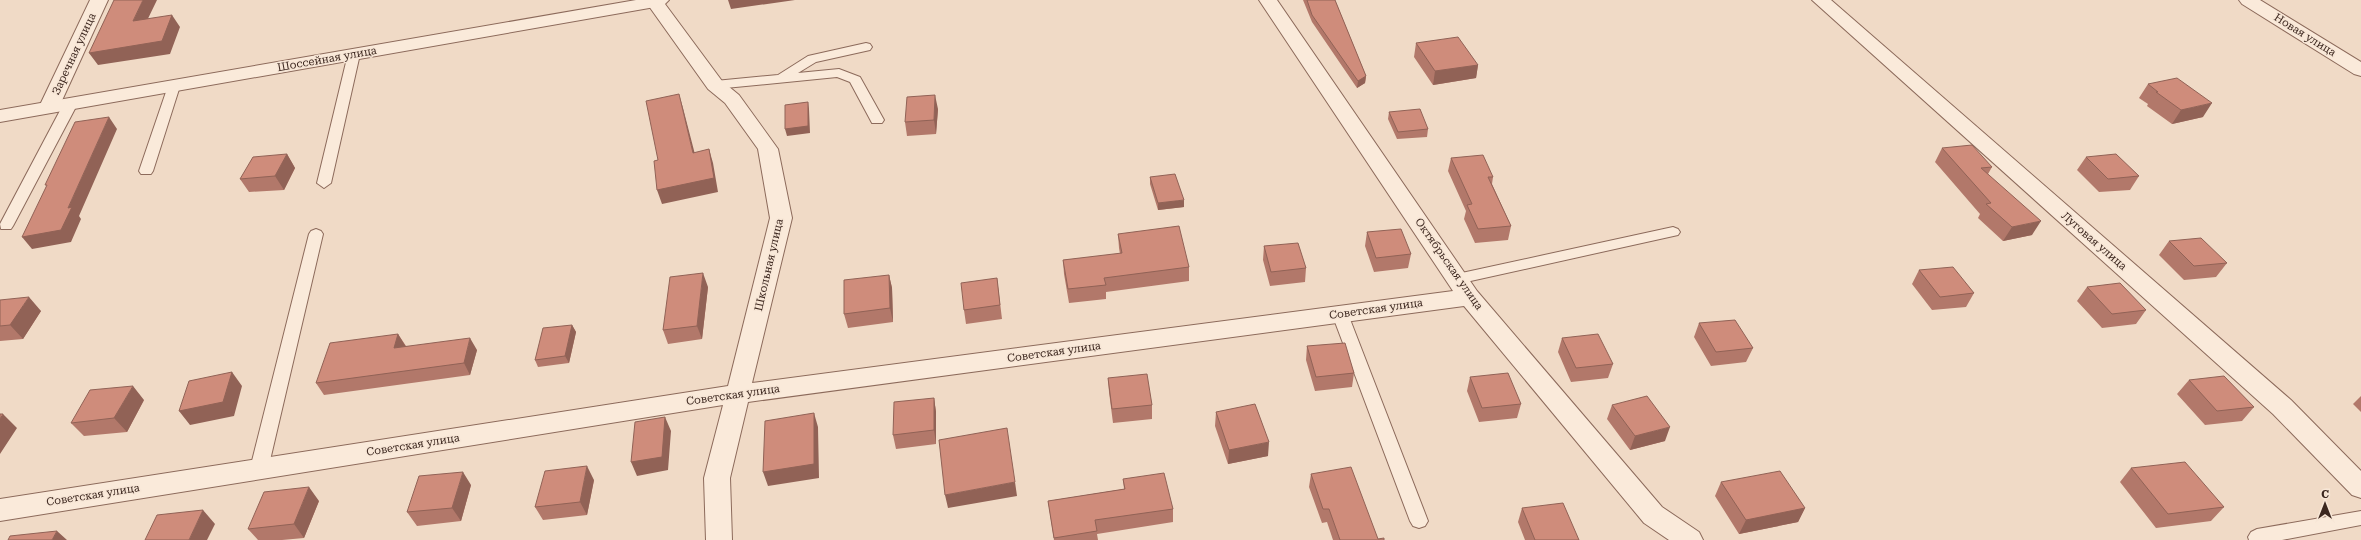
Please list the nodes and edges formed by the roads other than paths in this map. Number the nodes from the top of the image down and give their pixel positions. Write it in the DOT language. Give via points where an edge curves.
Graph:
graph roads {
  1 [pos="99,0"];
  2 [pos="1268,0"];
  3 [pos="1821,0"];
  4 [pos="2248,0"];
  5 [pos="658,1"];
  6 [pos="866,47"];
  7 [pos="354,54"];
  8 [pos="2361,70"];
  9 [pos="780,78"];
  10 [pos="716,85"];
  11 [pos="174,86"];
  12 [pos="71,103"];
  13 [pos="49,107"];
  14 [pos="0,116"];
  15 [pos="877,120"];
  16 [pos="146,171"];
  17 [pos="324,183"];
  18 [pos="6,226"];
  19 [pos="1673,232"];
  20 [pos="316,234"];
  21 [pos="1463,288"];
  22 [pos="1340,314"];
  23 [pos="737,394"];
  24 [pos="259,469"];
  25 [pos="2361,488"];
  26 [pos="0,510"];
  27 [pos="2361,518"];
  28 [pos="1419,521"];
  29 [pos="2257,537"];
  30 [pos="719,540"];
  31 [pos="1690,540"];
  1 -- 13 [label="street, Заречная улица"];
  2 -- 21 [label="street, Октябрьская улица"];
  3 -- 25 [label="street, Луговая улица" via="2282,406"];
  4 -- 8 [label="street, Новая улица"];
  5 -- 7 [label="street, Шоссейная улица"];
  5 -- 10 [label="street, Школьная улица"];
  6 -- 9 [label="lane" via="812,59"];
  7 -- 11 [label="street, Шоссейная улица"];
  7 -- 17 [label="lane"];
  9 -- 10 [label="lane"];
  9 -- 15 [label="lane" via="839,73 855,80"];
  10 -- 23 [label="street, Школьная улица" via="732,99 768,149 782,218"];
  11 -- 12 [label="street, Шоссейная улица"];
  11 -- 16 [label="lane"];
  12 -- 13 [label="street, Шоссейная улица"];
  12 -- 18 [label="lane"];
  13 -- 14 [label="street, Шоссейная улица"];
  19 -- 21 [label="lane"];
  20 -- 24 [label="lane"];
  21 -- 22 [label="street, Советская улица"];
  21 -- 31 [label="street, Октябрьская улица" via="1654,515"];
  22 -- 23 [label="street, Советская улица"];
  22 -- 28 [label="lane"];
  23 -- 24 [label="street, Советская улица"];
  23 -- 30 [label="street, Школьная улица" via="717,478"];
  24 -- 26 [label="street, Советская улица"];
  27 -- 29 [label="lane"];
}
